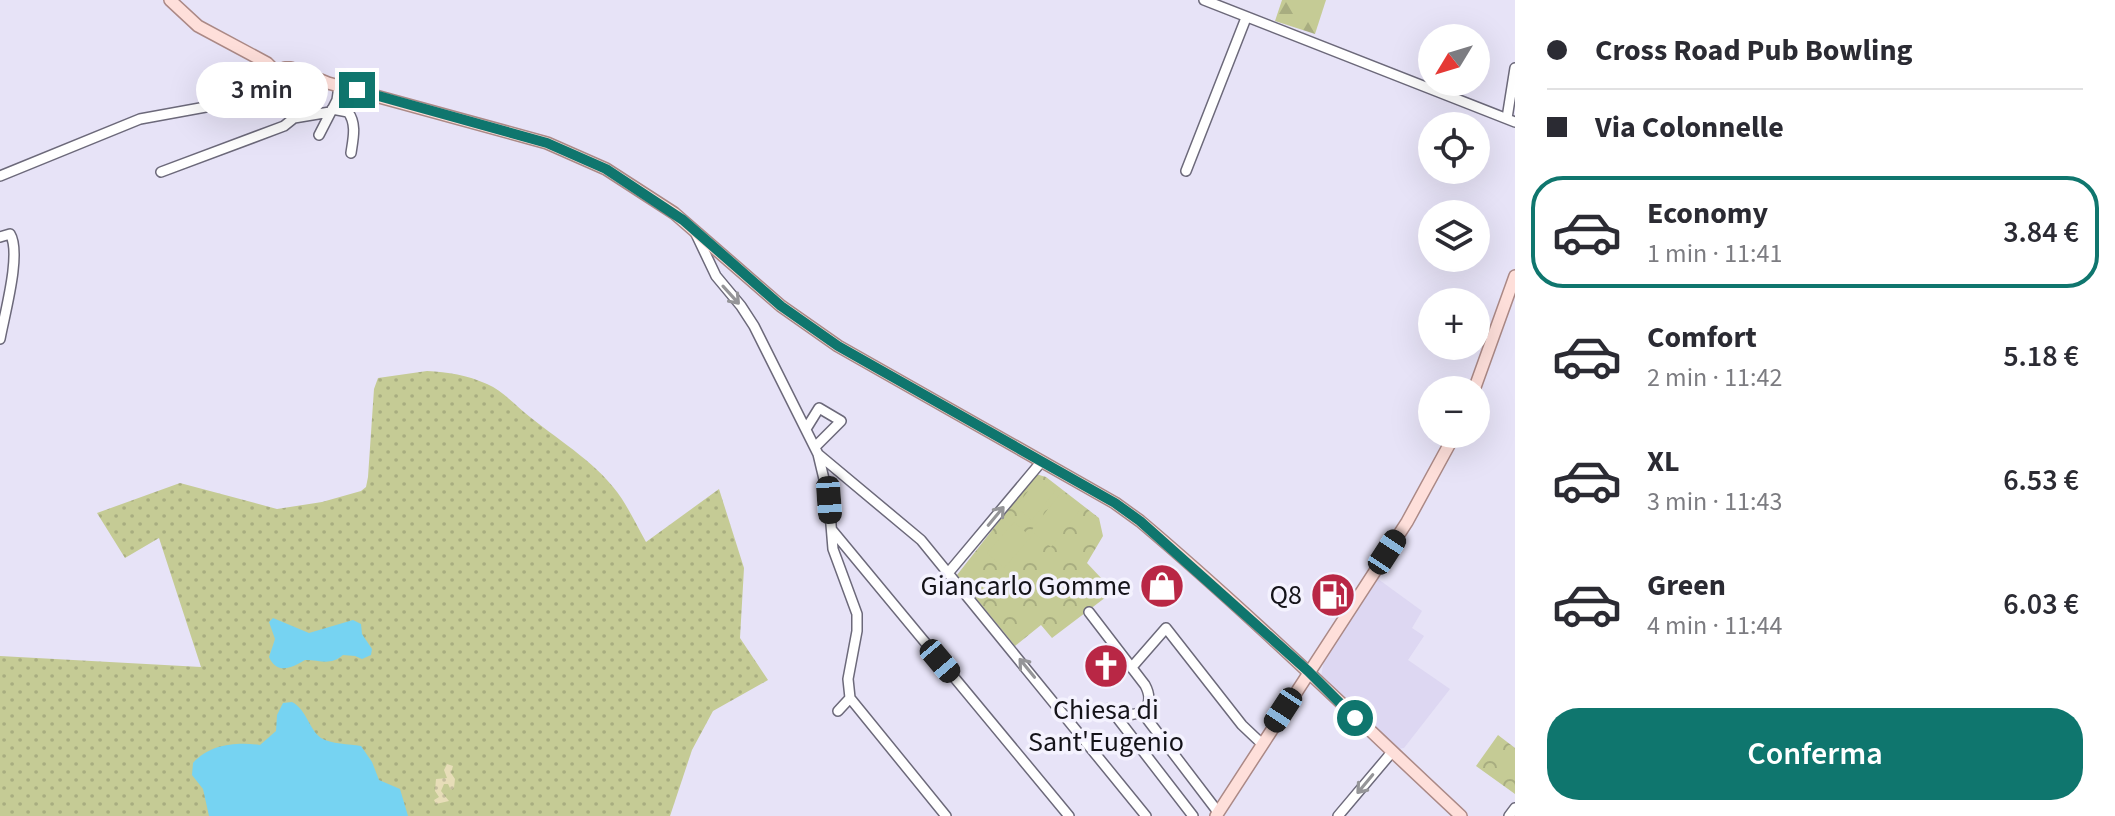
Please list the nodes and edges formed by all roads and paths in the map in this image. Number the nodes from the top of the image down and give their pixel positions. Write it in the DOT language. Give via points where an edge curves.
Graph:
graph roads {
  1 [pos="170,0"];
  2 [pos="1204,0"];
  3 [pos="1246,18"];
  4 [pos="1515,68"];
  5 [pos="304,73"];
  6 [pos="282,75"];
  7 [pos="333,84"];
  8 [pos="300,89"];
  9 [pos="331,110"];
  10 [pos="1511,120"];
  11 [pos="319,135"];
  12 [pos="351,153"];
  13 [pos="1186,171"];
  14 [pos="161,172"];
  15 [pos="0,176"];
  16 [pos="693,227"];
  17 [pos="0,237"];
  18 [pos="1515,276"];
  19 [pos="0,339"];
  20 [pos="1479,376"];
  21 [pos="806,429"];
  22 [pos="1447,448"];
  23 [pos="816,451"];
  24 [pos="1042,461"];
  25 [pos="832,530"];
  26 [pos="949,572"];
  27 [pos="1089,612"];
  28 [pos="1132,667"];
  29 [pos="1308,671"];
  30 [pos="851,698"];
  31 [pos="838,711"];
  32 [pos="1141,711"];
  33 [pos="1261,743"];
  34 [pos="1392,752"];
  35 [pos="1515,808"];
  36 [pos="1217,814"];
  37 [pos="1457,815"];
  38 [pos="946,816"];
  39 [pos="1069,816"];
  40 [pos="1146,816"];
  41 [pos="1193,816"];
  42 [pos="1338,816"];
  43 [pos="1509,816"];
  1 -- 6 [label="main road" via="205,31"];
  2 -- 3 [label="street"];
  3 -- 10 [label="street"];
  3 -- 13 [label="street"];
  4 -- 10 [label="street"];
  5 -- 6 [label="main road"];
  5 -- 7 [label="main road"];
  5 -- 8 [label="main road" via="308,82"];
  6 -- 8 [label="main road"];
  6 -- 15 [label="street" via="255,98 134,121"];
  7 -- 8 [label="main road"];
  7 -- 9 [label="street" via="337,100"];
  7 -- 16 [label="main road" via="558,147 619,177"];
  9 -- 11 [label="street"];
  9 -- 12 [label="street" via="348,112 352,118"];
  9 -- 14 [label="street" via="294,118"];
  16 -- 21 [label="street, one-way" via="713,272 754,326"];
  16 -- 24 [label="main road" via="805,324"];
  17 -- 19 [label="street" via="10,234 14,241"];
  18 -- 20 [label="main road"];
  21 -- 23 [label="street"];
  21 -- 23 [label="street" via="819,408 841,421"];
  22 -- 29 [label="main road" via="1407,522"];
  23 -- 25 [label="street"];
  23 -- 26 [label="street" via="921,540"];
  26 -- 24 [label="street, one-way"];
  24 -- 29 [label="main road" via="1140,521"];
  25 -- 30 [label="street" via="857,614"];
  25 -- 39 [label="street"];
  40 -- 26 [label="street, one-way"];
  27 -- 28 [label="street"];
  28 -- 32 [label="street" via="1149,693"];
  28 -- 33 [label="street" via="1166,628"];
  29 -- 33 [label="main road"];
  29 -- 34 [label="main road"];
  30 -- 31 [label="street"];
  30 -- 38 [label="street"];
  32 -- 36 [label="street"];
  32 -- 41 [label="street" via="1127,716 1110,708"];
  33 -- 36 [label="main road"];
  34 -- 37 [label="main road"];
  34 -- 42 [label="street, one-way"];
  35 -- 43 [label="street"];
}
